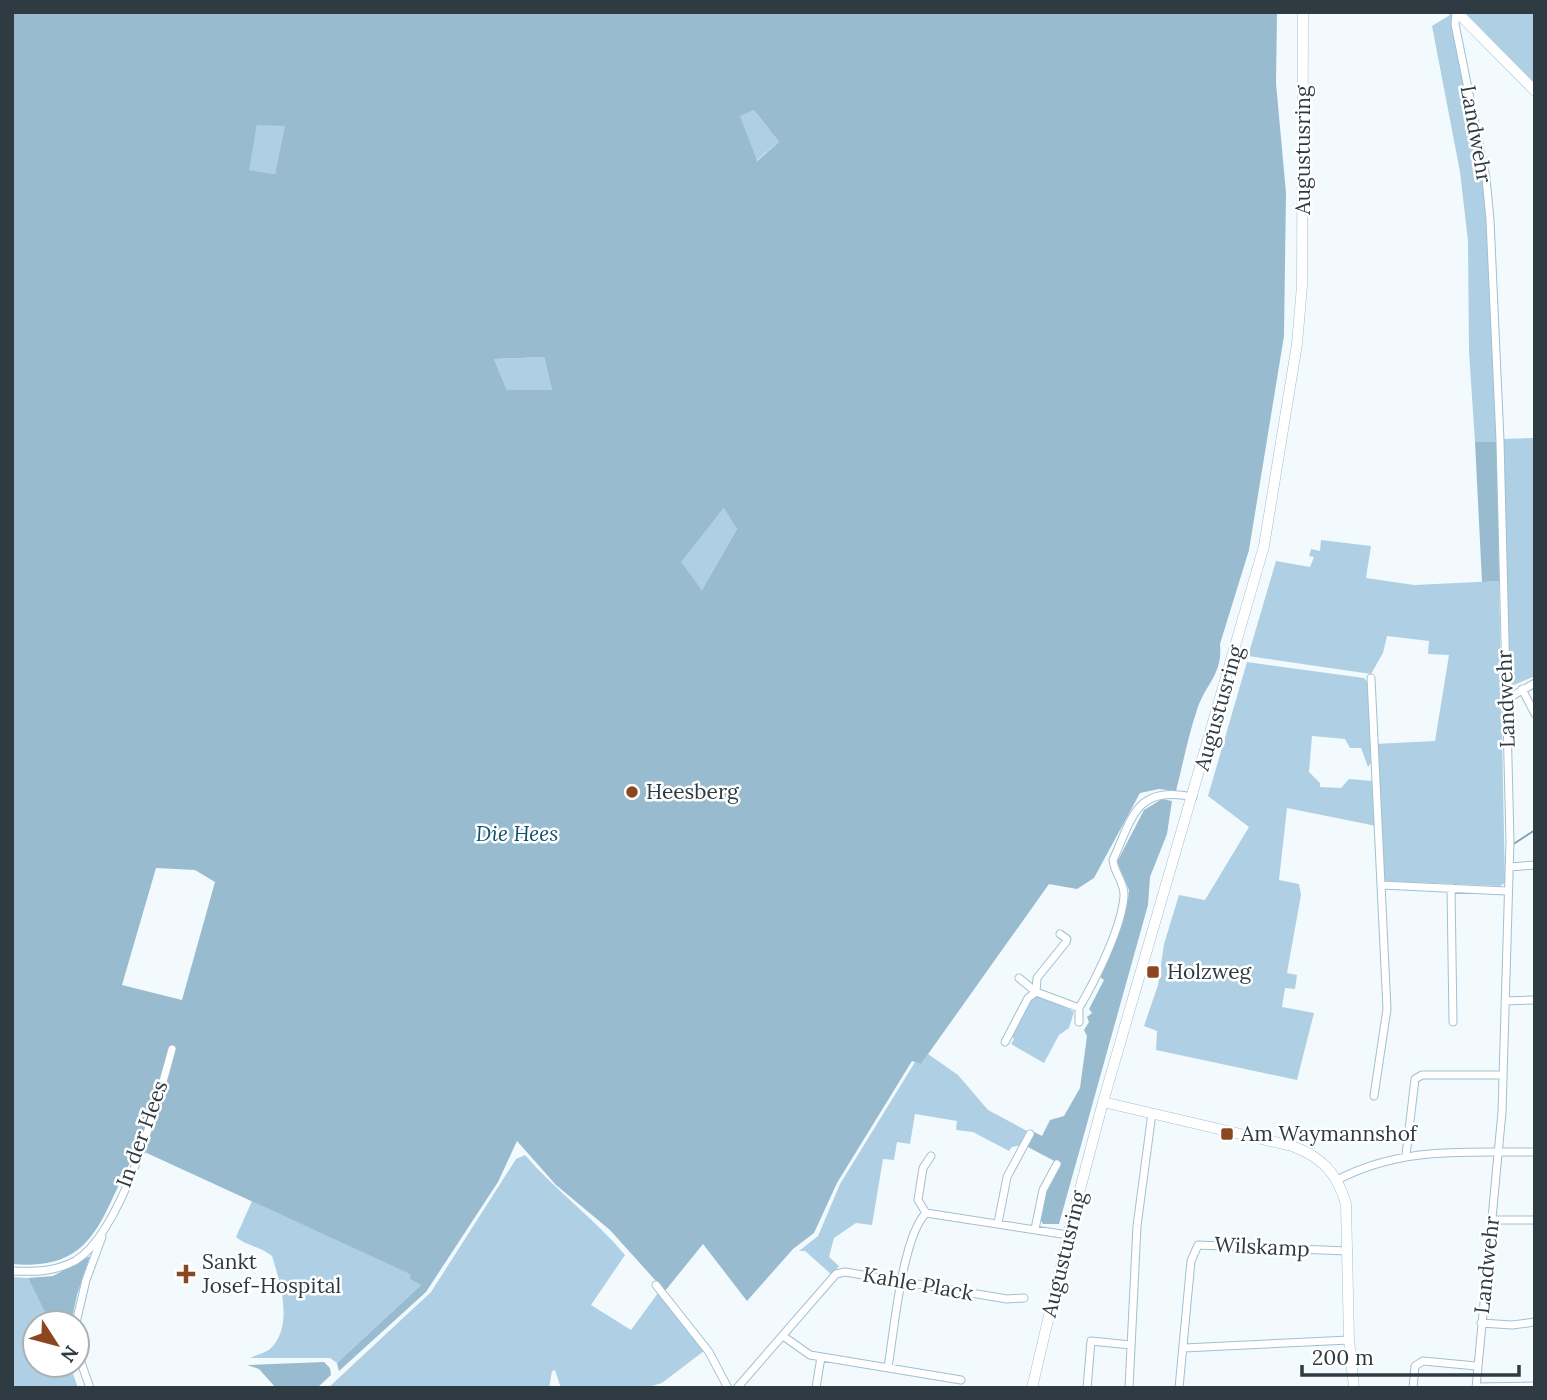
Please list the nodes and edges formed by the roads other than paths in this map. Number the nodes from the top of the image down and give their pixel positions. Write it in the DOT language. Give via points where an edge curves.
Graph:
graph roads {
  1 [pos="1303,12"];
  2 [pos="1456,12"];
  3 [pos="1535,91"];
  4 [pos="1371,678"];
  5 [pos="1535,683"];
  6 [pos="1522,689"];
  7 [pos="1505,700"];
  8 [pos="1535,714"];
  9 [pos="1194,797"];
  10 [pos="1535,865"];
  11 [pos="1509,867"];
  12 [pos="1382,885"];
  13 [pos="1451,888"];
  14 [pos="1506,891"];
  15 [pos="1059,934"];
  16 [pos="1020,978"];
  17 [pos="1036,992"];
  18 [pos="1535,1000"];
  19 [pos="1505,1001"];
  20 [pos="1079,1008"];
  21 [pos="1079,1022"];
  22 [pos="1453,1022"];
  23 [pos="1005,1042"];
  24 [pos="172,1049"];
  25 [pos="1503,1075"];
  26 [pos="1374,1096"];
  27 [pos="1103,1102"];
  28 [pos="1152,1113"];
  29 [pos="1030,1134"];
  30 [pos="1535,1152"];
  31 [pos="1498,1153"];
  32 [pos="1406,1155"];
  33 [pos="931,1156"];
  34 [pos="1057,1164"];
  35 [pos="1337,1180"];
  36 [pos="926,1213"];
  37 [pos="109,1218"];
  38 [pos="1492,1220"];
  39 [pos="1535,1220"];
  40 [pos="998,1223"];
  41 [pos="1035,1229"];
  42 [pos="1068,1235"];
  43 [pos="1348,1251"];
  44 [pos="12,1271"];
  45 [pos="901,1281"];
  46 [pos="656,1285"];
  47 [pos="1024,1298"];
  48 [pos="79,1309"];
  49 [pos="1535,1322"];
  50 [pos="1481,1323"];
  51 [pos="783,1336"];
  52 [pos="1349,1340"];
  53 [pos="1131,1345"];
  54 [pos="1184,1348"];
  55 [pos="821,1357"];
  56 [pos="1476,1366"];
  57 [pos="888,1367"];
  58 [pos="961,1380"];
  59 [pos="1535,1386"];
  60 [pos="1476,1387"];
  61 [pos="728,1388"];
  62 [pos="737,1388"];
  63 [pos="816,1388"];
  64 [pos="1032,1388"];
  65 [pos="1087,1388"];
  66 [pos="1129,1388"];
  67 [pos="1179,1388"];
  68 [pos="1354,1388"];
  69 [pos="1413,1388"];
  1 -- 9 [label="main road, Augustusring" via="1304,184 1297,344 1264,546"];
  2 -- 3 [label="main road"];
  2 -- 7 [label="street, Landwehr" via="1490,220"];
  4 -- 12 [label="street"];
  5 -- 6 [label="street"];
  6 -- 7 [label="street"];
  6 -- 8 [label="street"];
  7 -- 11 [label="street, Landwehr"];
  9 -- 20 [label="street" via="1163,793 1140,805 1114,860 1125,894 1122,909 1104,960"];
  9 -- 27 [label="main road, Augustusring"];
  10 -- 11 [label="street"];
  11 -- 14 [label="street, Landwehr"];
  12 -- 13 [label="street"];
  12 -- 26 [label="street" via="1387,1009"];
  13 -- 14 [label="street"];
  13 -- 22 [label="street"];
  14 -- 19 [label="street, Landwehr"];
  15 -- 17 [label="street" via="1066,942 1037,978"];
  16 -- 17 [label="street"];
  17 -- 20 [label="street"];
  17 -- 23 [label="street" via="1028,998"];
  18 -- 19 [label="street"];
  19 -- 25 [label="street, Landwehr"];
  20 -- 21 [label="street"];
  24 -- 37 [label="street, In der Hees" via="141,1151"];
  25 -- 31 [label="street, Landwehr"];
  25 -- 32 [label="street" via="1423,1075 1415,1079"];
  27 -- 28 [label="main road"];
  27 -- 42 [label="main road, Augustusring"];
  28 -- 35 [label="main road" via="1292,1146 1323,1162"];
  28 -- 53 [label="street" via="1137,1226"];
  29 -- 40 [label="street" via="1007,1177"];
  30 -- 31 [label="street"];
  31 -- 32 [label="street"];
  31 -- 38 [label="street, Landwehr"];
  32 -- 35 [label="street" via="1373,1163"];
  33 -- 36 [label="street" via="923,1168 918,1200"];
  34 -- 41 [label="street" via="1043,1190"];
  35 -- 43 [label="main road" via="1346,1204"];
  36 -- 40 [label="street"];
  36 -- 45 [label="street"];
  37 -- 44 [label="street, In der Hees" via="94,1244 77,1259 55,1270"];
  37 -- 48 [label="street, In der Hees"];
  38 -- 39 [label="street"];
  38 -- 50 [label="street, Landwehr"];
  40 -- 41 [label="street"];
  41 -- 42 [label="street"];
  42 -- 64 [label="main road, Augustusring"];
  43 -- 52 [label="main road"];
  43 -- 54 [label="street, Wilskamp" via="1198,1245 1191,1261"];
  45 -- 47 [label="street, Kahle Plack"];
  45 -- 51 [label="street, Kahle Plack" via="836,1274"];
  45 -- 57 [label="street"];
  46 -- 61 [label="street" via="709,1352"];
  49 -- 50 [label="street"];
  50 -- 56 [label="street, Landwehr"];
  51 -- 55 [label="street" via="800,1351"];
  51 -- 62 [label="street, Kahle Plack"];
  52 -- 54 [label="street"];
  52 -- 68 [label="main road"];
  53 -- 65 [label="street" via="1091,1341"];
  53 -- 66 [label="street"];
  54 -- 67 [label="street, Wilskamp"];
  55 -- 57 [label="street"];
  55 -- 63 [label="street"];
  56 -- 60 [label="street, Landwehr"];
  56 -- 69 [label="street" via="1423,1361 1415,1366"];
  57 -- 58 [label="street"];
  59 -- 60 [label="street"];
}
